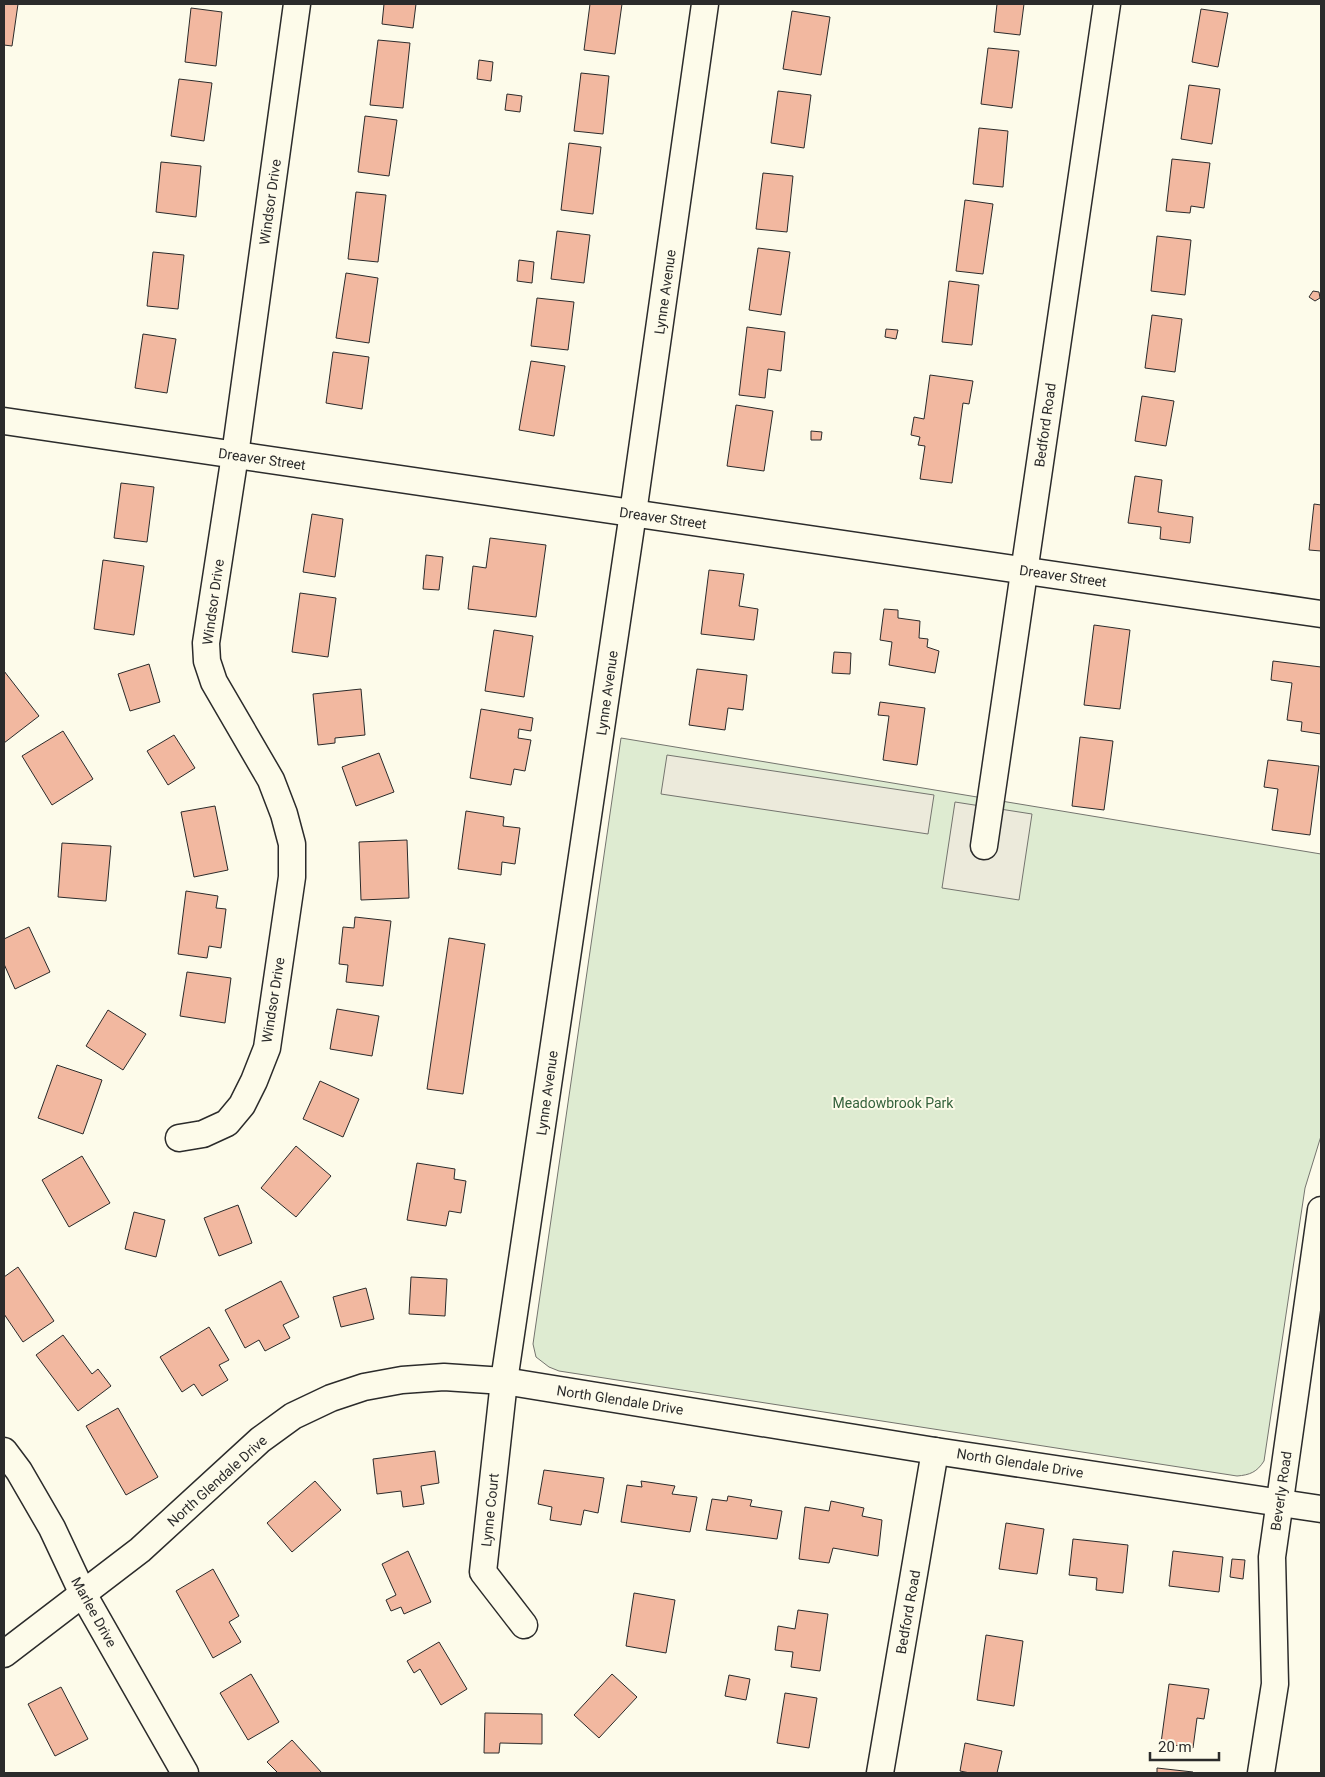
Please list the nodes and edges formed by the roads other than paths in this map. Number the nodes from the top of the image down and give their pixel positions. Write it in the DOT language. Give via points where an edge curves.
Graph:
graph roads {
  1 [pos="297,4"];
  2 [pos="706,4"];
  3 [pos="1107,4"];
  4 [pos="4,421"];
  5 [pos="235,455"];
  6 [pos="633,513"];
  7 [pos="1024,571"];
  8 [pos="1321,614"];
  9 [pos="984,846"];
  10 [pos="179,1138"];
  11 [pos="1321,1210"];
  12 [pos="504,1381"];
  13 [pos="4,1451"];
  14 [pos="935,1451"];
  15 [pos="1280,1503"];
  16 [pos="1321,1509"];
  17 [pos="83,1594"];
  18 [pos="524,1625"];
  19 [pos="4,1654"];
  20 [pos="185,1773"];
  21 [pos="880,1773"];
  22 [pos="1261,1773"];
  1 -- 5 [label="street, Windsor Drive"];
  2 -- 6 [label="street, Lynne Avenue"];
  3 -- 7 [label="street, Bedford Road"];
  4 -- 5 [label="street, Dreaver Street"];
  5 -- 6 [label="street, Dreaver Street"];
  5 -- 10 [label="street, Windsor Drive" via="206,643 207,661 214,682 271,780 292,844 292,877 266,1048 254,1081 242,1105 227,1123 203,1134"];
  6 -- 7 [label="street, Dreaver Street"];
  6 -- 12 [label="street, Lynne Avenue"];
  7 -- 8 [label="street, Dreaver Street"];
  7 -- 9 [label="street, Bedford Road"];
  11 -- 15 [label="street, Beverly Road"];
  12 -- 14 [label="street, North Glendale Drive"];
  12 -- 17 [label="street, North Glendale Drive" via="444,1377 402,1380 364,1387 293,1416 253,1446 140,1550"];
  12 -- 18 [label="street, Lynne Court" via="483,1572"];
  13 -- 17 [label="street, Marlee Drive" via="20,1471 52,1528"];
  14 -- 15 [label="street, North Glendale Drive"];
  14 -- 21 [label="street, Bedford Road"];
  15 -- 16 [label="street, North Glendale Drive"];
  15 -- 22 [label="street, Beverly Road" via="1272,1557 1276,1684"];
  17 -- 19 [label="street, North Glendale Drive"];
  17 -- 20 [label="street, Marlee Drive"];
}
